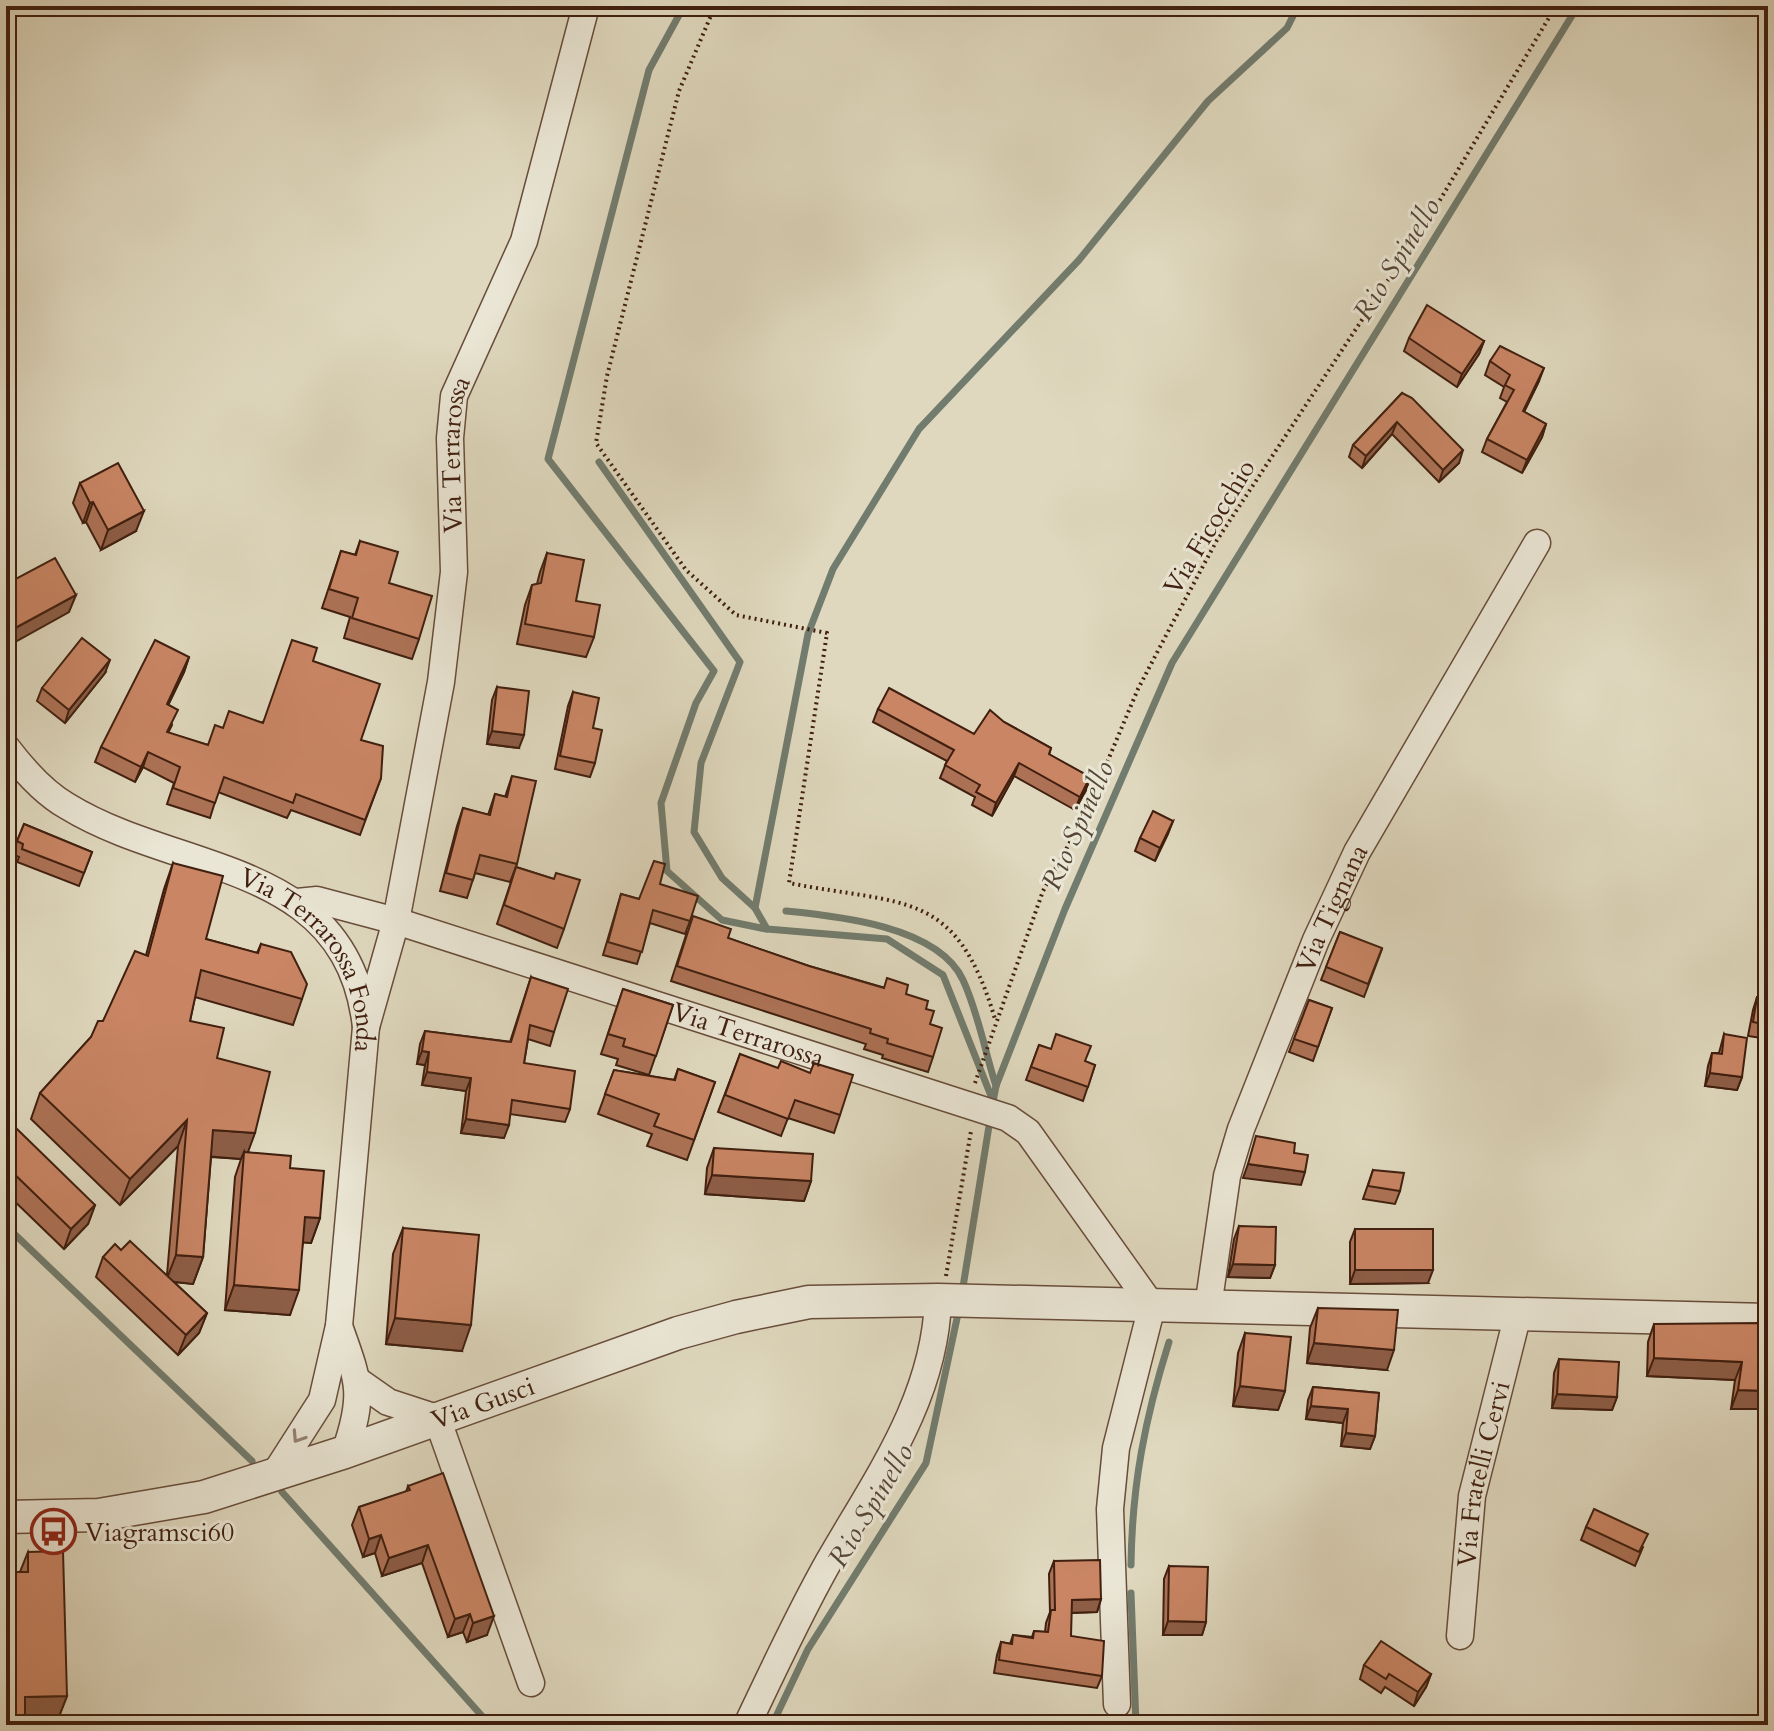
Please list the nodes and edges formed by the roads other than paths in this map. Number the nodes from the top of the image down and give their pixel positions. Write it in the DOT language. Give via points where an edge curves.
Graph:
graph roads {
  1 [pos="586,6"];
  2 [pos="1537,543"];
  3 [pos="6,747"];
  4 [pos="297,902"];
  5 [pos="396,921"];
  6 [pos="366,1027"];
  7 [pos="949,1301"];
  8 [pos="1152,1306"];
  9 [pos="1208,1307"];
  10 [pos="1518,1314"];
  11 [pos="1768,1320"];
  12 [pos="339,1326"];
  13 [pos="358,1381"];
  14 [pos="322,1400"];
  15 [pos="437,1418"];
  16 [pos="345,1452"];
  17 [pos="274,1475"];
  18 [pos="6,1517"];
  19 [pos="1460,1636"];
  20 [pos="531,1683"];
  21 [pos="1117,1704"];
  22 [pos="747,1725"];
  1 -- 5 [label="street, Via Terrarossa" via="524,241 454,396 454,572 441,682"];
  2 -- 9 [label="street, Via Tignana" via="1357,852 1316,940 1227,1176"];
  3 -- 4 [label="street, Via Terrarossa Fonda" via="66,806 131,837 259,880"];
  4 -- 5 [label="street, Via Terrarossa" via="317,900"];
  4 -- 6 [label="street, Via Terrarossa Fonda" via="335,942 356,979"];
  5 -- 6 [label="street, Via Terrarossa"];
  5 -- 8 [label="street, Via Terrarossa" via="1008,1118 1041,1147"];
  6 -- 12 [label="street, Via Terrarossa Fonda"];
  7 -- 8 [label="street"];
  7 -- 15 [label="street, Via Gusci" via="809,1302 736,1317"];
  7 -- 22 [label="street" via="909,1421 828,1564"];
  8 -- 9 [label="street"];
  8 -- 21 [label="street" via="1116,1448 1110,1509"];
  9 -- 10 [label="street"];
  10 -- 11 [label="street"];
  10 -- 19 [label="street, Via Fratelli Cervi" via="1472,1496"];
  12 -- 13 [label="street"];
  12 -- 14 [label="street, Via Terrarossa Fonda"];
  13 -- 15 [label="street" via="388,1402"];
  13 -- 16 [label="street" via="358,1415"];
  14 -- 16 [label="street" via="328,1428"];
  14 -- 17 [label="street, one-way"];
  15 -- 16 [label="street, Via Gusci"];
  15 -- 20 [label="street"];
  16 -- 17 [label="street, Via Gusci"];
  17 -- 18 [label="street, Via Gusci" via="204,1497 99,1515"];
}
